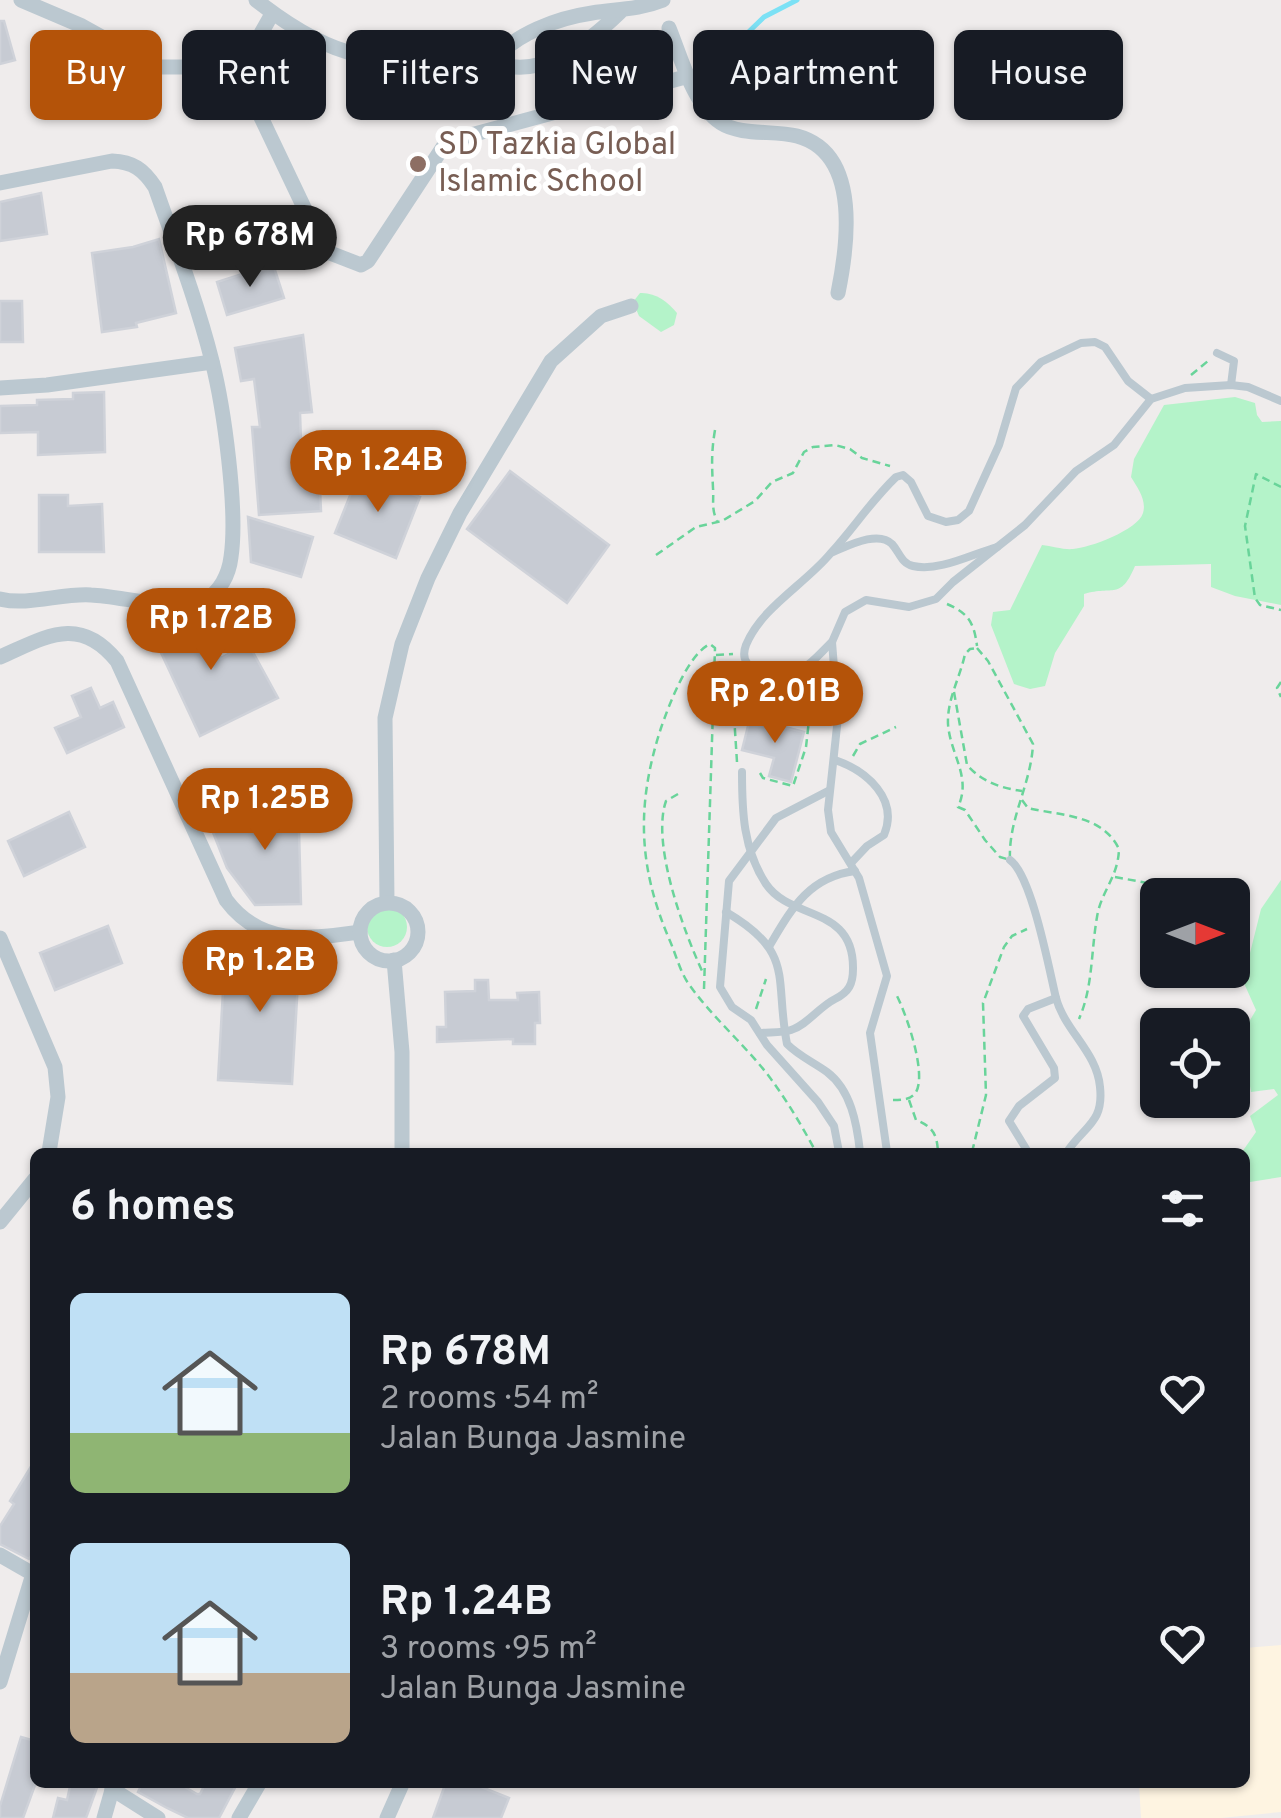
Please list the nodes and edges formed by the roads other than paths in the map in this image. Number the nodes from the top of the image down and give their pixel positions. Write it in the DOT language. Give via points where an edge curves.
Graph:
graph roads {
  1 [pos="22,0"];
  2 [pos="256,0"];
  3 [pos="662,0"];
  4 [pos="620,12"];
  5 [pos="272,14"];
  6 [pos="669,28"];
  7 [pos="263,30"];
  8 [pos="515,41"];
  9 [pos="346,50"];
  10 [pos="515,66"];
  11 [pos="182,67"];
  12 [pos="689,76"];
  13 [pos="693,84"];
  14 [pos="261,120"];
  15 [pos="718,120"];
  16 [pos="0,184"];
  17 [pos="838,293"];
  18 [pos="631,306"];
  19 [pos="1216,354"];
  20 [pos="212,362"];
  21 [pos="1231,385"];
  22 [pos="0,388"];
  23 [pos="1151,399"];
  24 [pos="1281,401"];
  25 [pos="1000,546"];
  26 [pos="833,552"];
  27 [pos="949,562"];
  28 [pos="952,582"];
  29 [pos="0,599"];
  30 [pos="832,642"];
  31 [pos="0,657"];
  32 [pos="835,760"];
  33 [pos="742,772"];
  34 [pos="828,791"];
  35 [pos="750,851"];
  36 [pos="1010,860"];
  37 [pos="853,867"];
  38 [pos="387,902"];
  39 [pos="792,906"];
  40 [pos="726,912"];
  41 [pos="360,932"];
  42 [pos="0,938"];
  43 [pos="772,948"];
  44 [pos="394,960"];
  45 [pos="1056,998"];
  46 [pos="784,1031"];
  47 [pos="760,1033"];
  48 [pos="49,1148"];
  49 [pos="402,1148"];
  50 [pos="839,1148"];
  51 [pos="860,1148"];
  52 [pos="886,1148"];
  53 [pos="1026,1148"];
  54 [pos="1071,1148"];
  55 [pos="30,1186"];
  56 [pos="0,1220"];
  57 [pos="0,1555"];
  58 [pos="30,1571"];
  59 [pos="30,1586"];
  60 [pos="0,1682"];
  61 [pos="112,1788"];
  62 [pos="116,1788"];
  63 [pos="256,1788"];
  64 [pos="400,1788"];
  65 [pos="104,1818"];
  66 [pos="158,1818"];
  67 [pos="238,1818"];
  68 [pos="388,1818"];
  1 -- 11 [label="street" via="156,67"];
  2 -- 5 [label="street"];
  3 -- 4 [label="street"];
  4 -- 8 [label="street" via="582,15"];
  4 -- 10 [label="street" via="579,49"];
  5 -- 7 [label="street"];
  5 -- 9 [label="street"];
  6 -- 12 [label="street"];
  12 -- 13 [label="street"];
  12 -- 14 [label="street" via="456,139 443,147 361,265 330,253 318,239"];
  15 -- 17 [label="street" via="824,148 844,198"];
  16 -- 20 [label="street" via="112,160 144,171"];
  18 -- 38 [label="street" via="601,316 551,361 428,578 402,644 385,718"];
  19 -- 21 [label="lane" via="1234,361"];
  20 -- 22 [label="street"];
  20 -- 29 [label="street" via="232,530 218,590 178,605 86,594"];
  21 -- 23 [label="lane"];
  21 -- 24 [label="lane"];
  23 -- 25 [label="lane" via="1114,444 1076,471"];
  23 -- 26 [label="lane" via="1095,342 1041,362 1016,388 969,511 946,522 928,516 903,475 878,494"];
  25 -- 27 [label="lane"];
  25 -- 28 [label="lane"];
  26 -- 27 [label="lane" via="883,540 906,563"];
  26 -- 30 [label="lane" via="766,617 747,643 746,659 756,672 802,668"];
  27 -- 28 [label="lane"];
  28 -- 30 [label="lane" via="936,600 909,607 880,600 853,605"];
  30 -- 32 [label="lane"];
  31 -- 41 [label="street" via="53,633 72,632 106,647 240,919 279,936"];
  32 -- 34 [label="lane"];
  32 -- 37 [label="lane" via="862,772 889,808 884,835 860,852"];
  33 -- 35 [label="lane"];
  34 -- 35 [label="lane" via="776,818"];
  34 -- 37 [label="lane" via="831,832"];
  35 -- 39 [label="lane" via="767,886"];
  35 -- 40 [label="lane" via="728,881"];
  36 -- 45 [label="lane" via="1022,874"];
  37 -- 39 [label="lane" via="822,879"];
  37 -- 52 [label="lane" via="887,976 870,1033"];
  38 -- 41 [label="street" via="365,915"];
  38 -- 44 [label="street" via="409,910 417,924 414,948"];
  39 -- 43 [label="lane"];
  39 -- 46 [label="lane" via="837,927 851,949 853,974 846,993"];
  40 -- 43 [label="lane"];
  40 -- 47 [label="lane" via="720,987"];
  41 -- 44 [label="street" via="370,954"];
  42 -- 48 [label="street" via="55,1066 58,1110"];
  43 -- 46 [label="lane"];
  44 -- 49 [label="street"];
  45 -- 53 [label="lane" via="1023,1016 1054,1068 1054,1078 1009,1121"];
  45 -- 54 [label="lane" via="1093,1060 1100,1088 1099,1116"];
  46 -- 47 [label="lane"];
  46 -- 51 [label="lane" via="787,1044 847,1096"];
  47 -- 50 [label="lane" via="834,1126"];
  55 -- 56 [label="street"];
  57 -- 58 [label="street"];
  59 -- 60 [label="street"];
  61 -- 65 [label="street"];
  62 -- 66 [label="street"];
  63 -- 67 [label="street"];
  64 -- 68 [label="street"];
}
